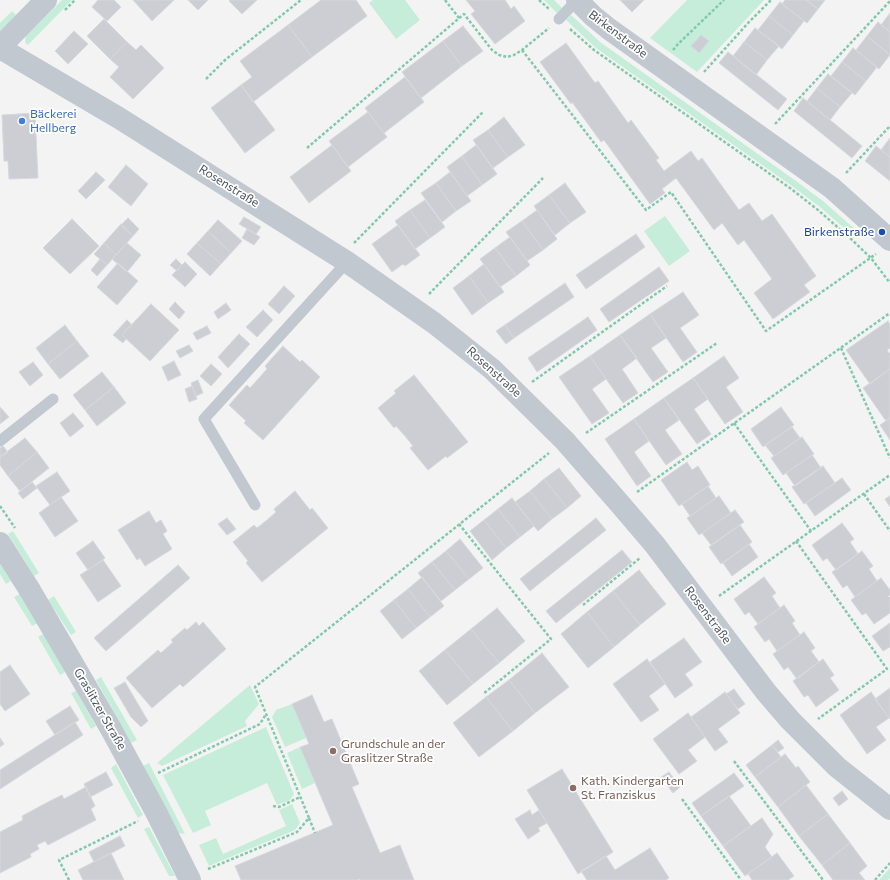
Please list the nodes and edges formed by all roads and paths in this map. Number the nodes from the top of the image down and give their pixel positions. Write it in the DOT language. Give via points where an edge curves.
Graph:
graph roads {
  1 [pos="46,0"];
  2 [pos="301,0"];
  3 [pos="445,0"];
  4 [pos="539,0"];
  5 [pos="577,0"];
  6 [pos="724,0"];
  7 [pos="770,0"];
  8 [pos="890,1"];
  9 [pos="459,18"];
  10 [pos="560,19"];
  11 [pos="0,47"];
  12 [pos="522,50"];
  13 [pos="661,66"];
  14 [pos="206,80"];
  15 [pos="691,87"];
  16 [pos="483,112"];
  17 [pos="890,126"];
  18 [pos="762,137"];
  19 [pos="307,148"];
  20 [pos="542,178"];
  21 [pos="832,188"];
  22 [pos="885,245"];
  23 [pos="870,258"];
  24 [pos="343,259"];
  25 [pos="890,283"];
  26 [pos="667,286"];
  27 [pos="414,309"];
  28 [pos="890,312"];
  29 [pos="717,343"];
  30 [pos="841,348"];
  31 [pos="517,393"];
  32 [pos="53,399"];
  33 [pos="734,423"];
  34 [pos="0,441"];
  35 [pos="567,443"];
  36 [pos="890,458"];
  37 [pos="890,475"];
  38 [pos="864,494"];
  39 [pos="620,504"];
  40 [pos="255,505"];
  41 [pos="459,524"];
  42 [pos="811,531"];
  43 [pos="890,531"];
  44 [pos="796,541"];
  45 [pos="0,543"];
  46 [pos="655,545"];
  47 [pos="584,605"];
  48 [pos="702,609"];
  49 [pos="483,694"];
  50 [pos="266,714"];
  51 [pos="801,730"];
  52 [pos="734,761"];
  53 [pos="158,773"];
  54 [pos="300,797"];
  55 [pos="682,799"];
  56 [pos="273,806"];
  57 [pos="890,809"];
  58 [pos="156,812"];
  59 [pos="309,818"];
  60 [pos="315,833"];
  61 [pos="890,863"];
  62 [pos="199,875"];
  63 [pos="69,880"];
  64 [pos="741,880"];
  65 [pos="823,880"];
  66 [pos="875,880"];
  1 -- 11 [label="street"];
  2 -- 14 [label="path" via="225,60"];
  3 -- 9 [label="path"];
  4 -- 10 [label="path"];
  5 -- 10 [label="lane"];
  5 -- 13 [label="street, Birkenstraße" via="609,29"];
  6 -- 13 [label="path" via="678,44"];
  7 -- 15 [label="path"];
  8 -- 18 [label="path"];
  9 -- 12 [label="path" via="464,14 492,50 499,55 507,57"];
  9 -- 19 [label="path"];
  10 -- 12 [label="path"];
  10 -- 23 [label="path" via="594,50 790,188"];
  11 -- 24 [label="street, Rosenstraße" via="161,144"];
  12 -- 23 [label="path" via="646,210 671,192 766,331"];
  13 -- 15 [label="street, Birkenstraße"];
  15 -- 18 [label="street, Birkenstraße"];
  16 -- 24 [label="path"];
  17 -- 21 [label="path"];
  18 -- 21 [label="street, Birkenstraße"];
  20 -- 27 [label="path"];
  21 -- 22 [label="street, Birkenstraße"];
  22 -- 23 [label="path"];
  23 -- 25 [label="path"];
  24 -- 27 [label="street, Rosenstraße"];
  24 -- 40 [label="lane" via="204,419"];
  26 -- 31 [label="path"];
  27 -- 31 [label="street, Rosenstraße" via="492,369"];
  28 -- 30 [label="path"];
  29 -- 35 [label="path"];
  30 -- 33 [label="path"];
  30 -- 36 [label="path"];
  31 -- 35 [label="street, Rosenstraße"];
  32 -- 34 [label="lane"];
  33 -- 39 [label="path"];
  33 -- 42 [label="path"];
  35 -- 39 [label="street, Rosenstraße"];
  35 -- 41 [label="path"];
  37 -- 38 [label="path"];
  38 -- 42 [label="path"];
  38 -- 43 [label="path"];
  39 -- 46 [label="street, Rosenstraße"];
  41 -- 49 [label="path" via="551,639"];
  41 -- 50 [label="path" via="255,687"];
  42 -- 44 [label="path"];
  44 -- 48 [label="path"];
  44 -- 51 [label="path" via="887,669"];
  45 -- 58 [label="street, Graslitzer Straße" via="66,650"];
  46 -- 47 [label="path"];
  46 -- 48 [label="street, Rosenstraße"];
  48 -- 51 [label="street, Rosenstraße" via="766,692"];
  50 -- 53 [label="path" via="260,724"];
  50 -- 54 [label="path"];
  51 -- 57 [label="street, Rosenstraße" via="837,767"];
  52 -- 65 [label="path"];
  54 -- 56 [label="path" via="279,807"];
  54 -- 59 [label="path"];
  55 -- 64 [label="path"];
  58 -- 62 [label="street, Graslitzer Straße"];
  58 -- 63 [label="path" via="60,860"];
  59 -- 60 [label="path"];
  59 -- 62 [label="path" via="297,832"];
  61 -- 66 [label="path"];
}
